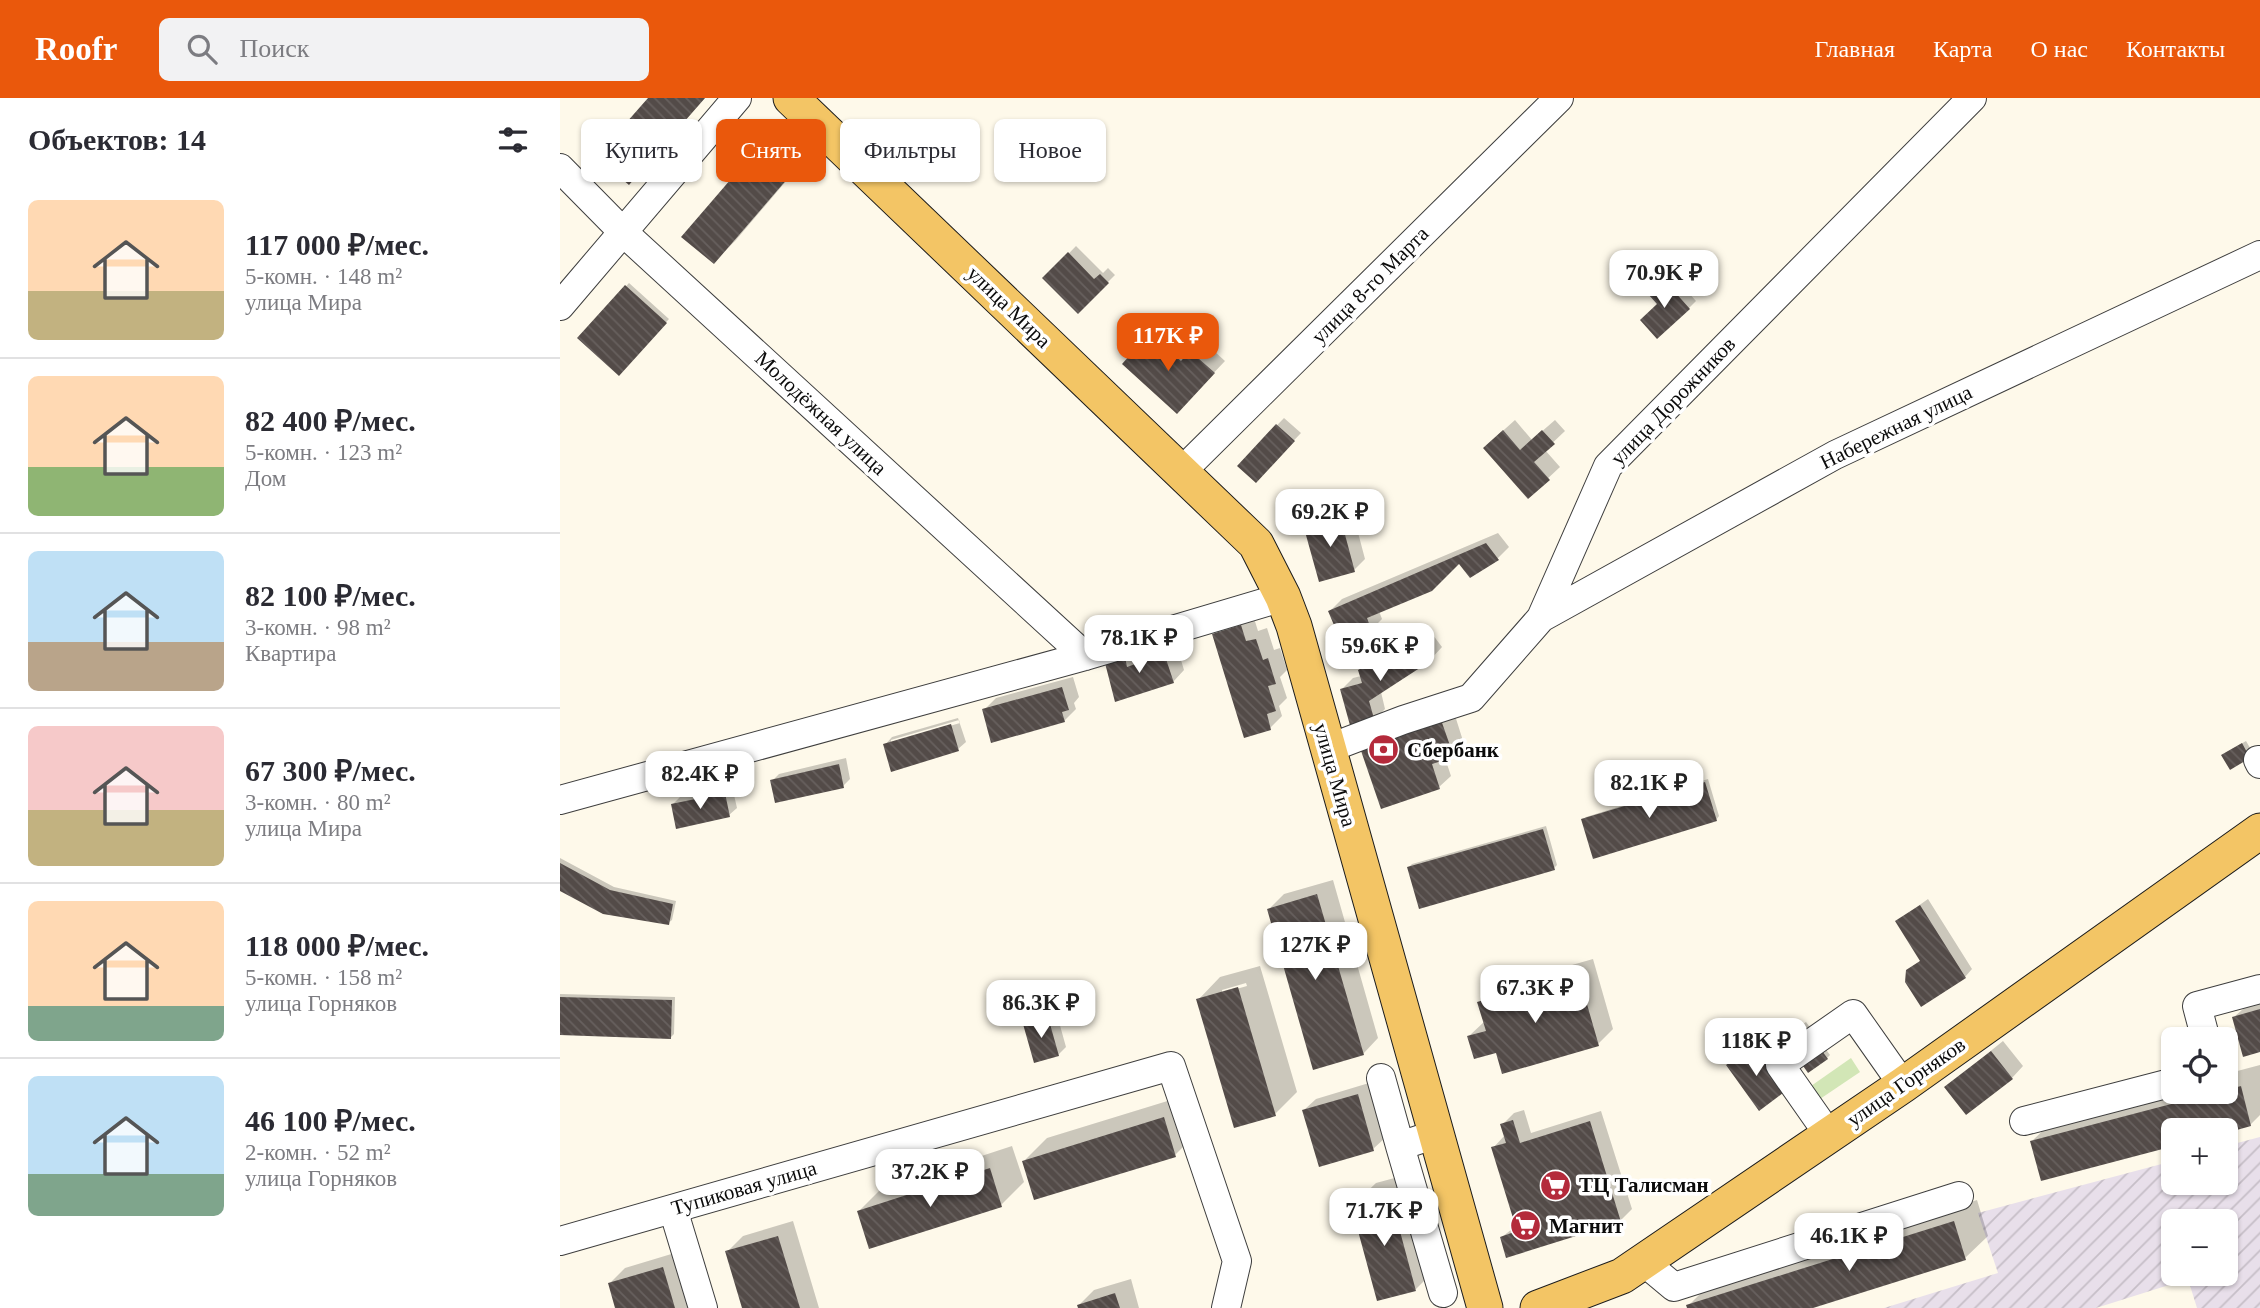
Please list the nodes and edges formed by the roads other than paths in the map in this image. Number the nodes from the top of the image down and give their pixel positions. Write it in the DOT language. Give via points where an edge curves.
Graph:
graph roads {
  1 [pos="737,98"];
  2 [pos="790,98"];
  3 [pos="1559,98"];
  4 [pos="1972,98"];
  5 [pos="560,168"];
  6 [pos="624,232"];
  7 [pos="2260,255"];
  8 [pos="560,306"];
  9 [pos="1181,471"];
  10 [pos="1283,597"];
  11 [pos="1541,618"];
  12 [pos="1086,656"];
  13 [pos="1327,749"];
  14 [pos="560,800"];
  15 [pos="2260,831"];
  16 [pos="2260,989"];
  17 [pos="2203,1027"];
  18 [pos="1381,1078"];
  19 [pos="1903,1085"];
  20 [pos="2161,1085"];
  21 [pos="2024,1121"];
  22 [pos="1436,1134"];
  23 [pos="1829,1135"];
  24 [pos="1400,1146"];
  25 [pos="1959,1196"];
  26 [pos="673,1209"];
  27 [pos="560,1241"];
  28 [pos="1644,1262"];
  29 [pos="1443,1293"];
  30 [pos="703,1308"];
  31 [pos="1226,1308"];
  32 [pos="1485,1308"];
  33 [pos="1538,1308"];
  1 -- 6 [label="street"];
  2 -- 9 [label="main road, улица Мира"];
  3 -- 9 [label="street, улица 8-го Марта"];
  4 -- 11 [label="street, улица Дорожников" via="1608,466"];
  5 -- 6 [label="street, Молодёжная улица"];
  6 -- 8 [label="street"];
  6 -- 12 [label="street, Молодёжная улица"];
  7 -- 11 [label="street, Набережная улица" via="1835,455"];
  9 -- 10 [label="main road, улица Мира" via="1256,544"];
  10 -- 12 [label="street"];
  10 -- 13 [label="main road, улица Мира"];
  11 -- 13 [label="street" via="1471,698"];
  12 -- 14 [label="street"];
  13 -- 22 [label="main road, улица Мира"];
  15 -- 19 [label="main road, улица Горняков"];
  16 -- 17 [label="street" via="2197,1006"];
  18 -- 24 [label="street"];
  19 -- 23 [label="main road, улица Горняков"];
  19 -- 23 [label="street" via="1853,1014 1780,1065"];
  20 -- 21 [label="street"];
  22 -- 24 [label="street"];
  22 -- 32 [label="main road, улица Мира"];
  23 -- 28 [label="main road, улица Горняков"];
  24 -- 29 [label="street"];
  25 -- 28 [label="street" via="1674,1287"];
  26 -- 27 [label="street, Тупиковая улица"];
  26 -- 30 [label="street"];
  26 -- 31 [label="street, Тупиковая улица" via="1171,1066 1237,1261"];
  28 -- 33 [label="main road, улица Горняков" via="1622,1276"];
}
